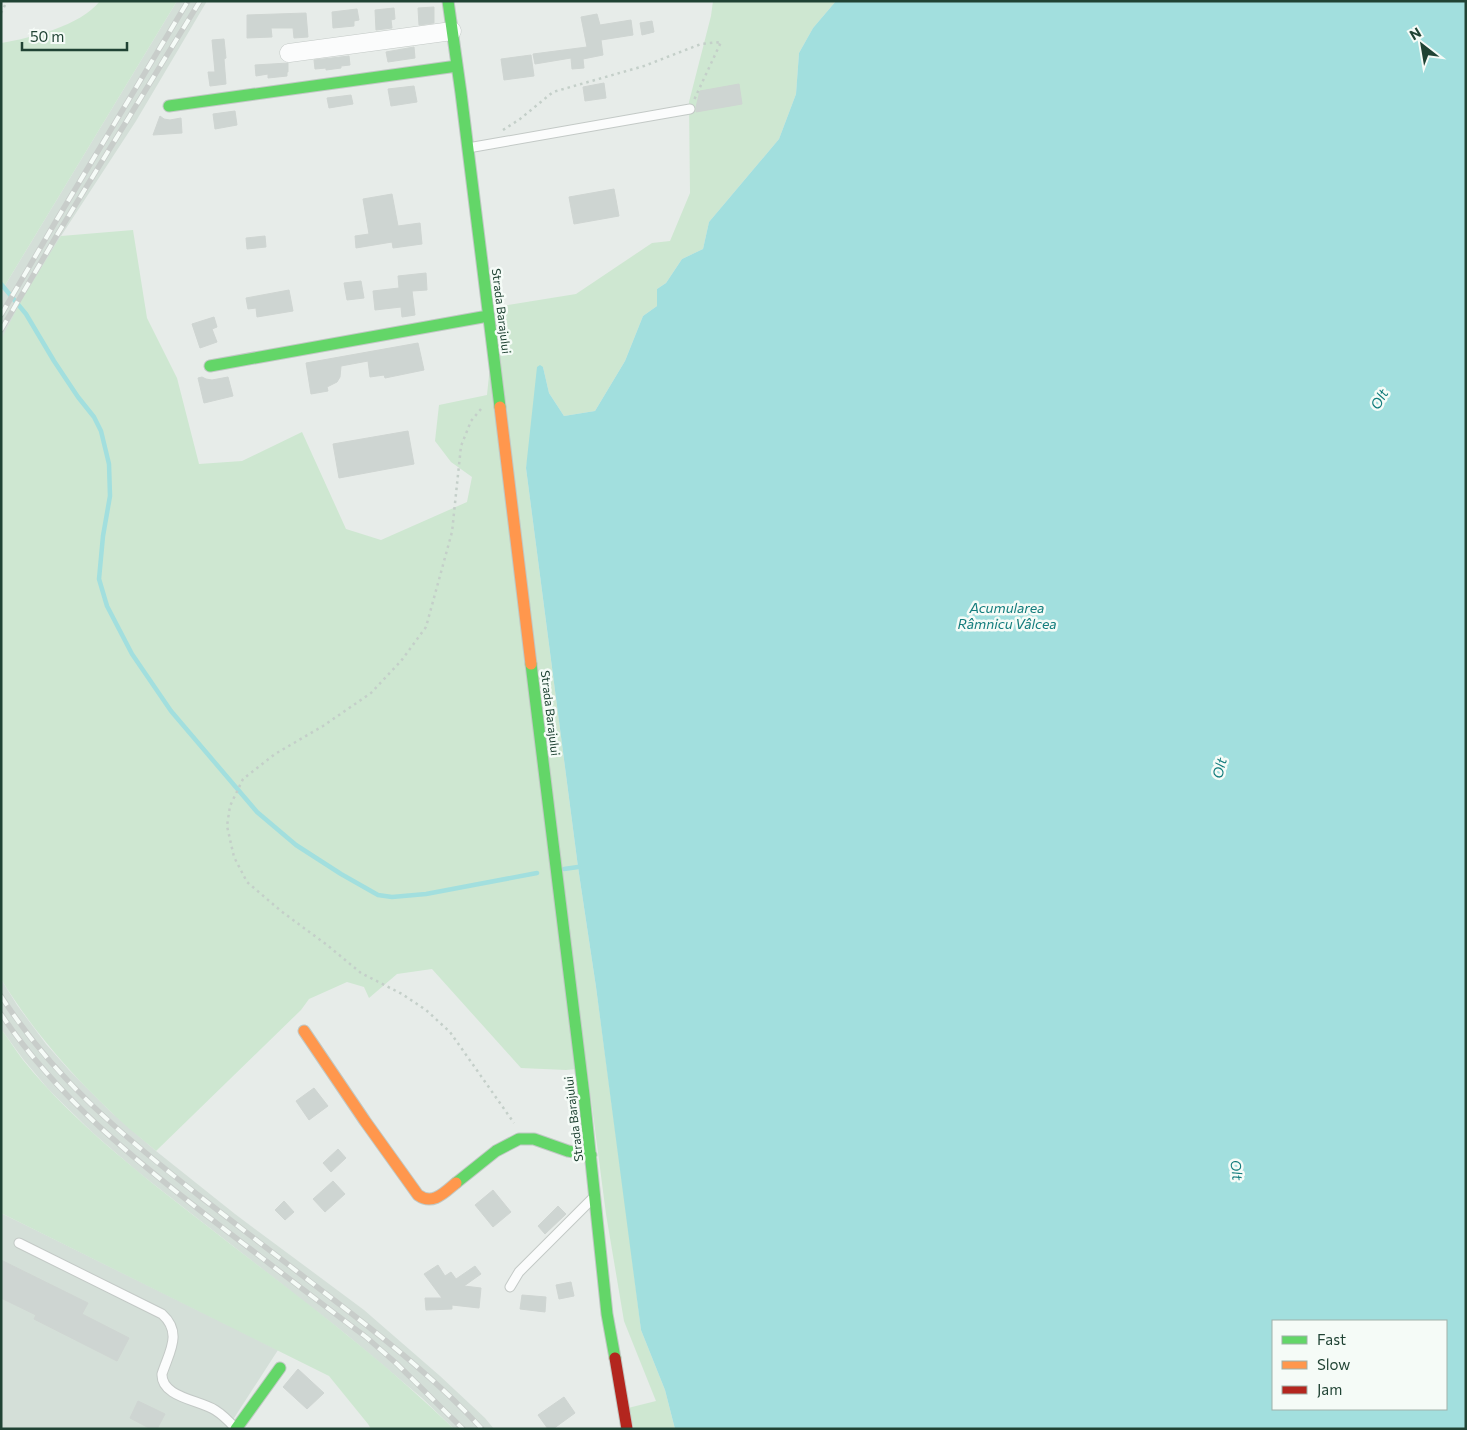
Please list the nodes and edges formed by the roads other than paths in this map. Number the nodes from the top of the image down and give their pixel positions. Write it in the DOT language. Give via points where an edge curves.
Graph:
graph roads {
  1 [pos="448,1"];
  2 [pos="452,31"];
  3 [pos="289,53"];
  4 [pos="457,66"];
  5 [pos="169,106"];
  6 [pos="690,109"];
  7 [pos="468,148"];
  8 [pos="488,316"];
  9 [pos="210,366"];
  10 [pos="304,1031"];
  11 [pos="591,1155"];
  12 [pos="595,1195"];
  13 [pos="19,1243"];
  14 [pos="510,1287"];
  15 [pos="280,1368"];
  16 [pos="236,1429"];
  17 [pos="627,1429"];
  1 -- 2 [label="street, Strada Barajului"];
  2 -- 3 [label="street"];
  2 -- 4 [label="street, Strada Barajului"];
  4 -- 5 [label="street"];
  4 -- 7 [label="street, Strada Barajului"];
  6 -- 7 [label="lane"];
  7 -- 8 [label="street, Strada Barajului"];
  8 -- 9 [label="street"];
  8 -- 11 [label="street, Strada Barajului"];
  10 -- 11 [label="street" via="372,1132 417,1194 425,1199 443,1194 492,1153 511,1142 529,1138 566,1151"];
  11 -- 12 [label="street, Strada Barajului"];
  12 -- 14 [label="lane" via="519,1272"];
  12 -- 17 [label="street, Strada Barajului" via="607,1314"];
  13 -- 16 [label="lane" via="169,1320 174,1338 162,1374 164,1385 175,1394 214,1409"];
  15 -- 16 [label="street"];
}
